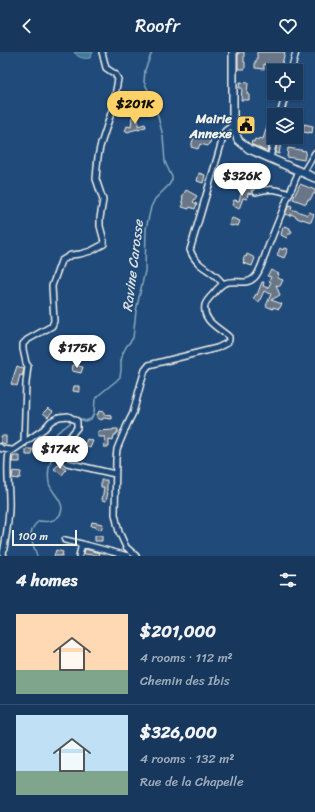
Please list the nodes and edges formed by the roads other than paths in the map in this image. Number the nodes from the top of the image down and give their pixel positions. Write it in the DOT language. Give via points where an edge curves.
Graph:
graph roads {
  1 [pos="102,52"];
  2 [pos="233,52"];
  3 [pos="296,52"];
  4 [pos="293,64"];
  5 [pos="233,126"];
  6 [pos="273,144"];
  7 [pos="315,153"];
  8 [pos="270,158"];
  9 [pos="301,172"];
  10 [pos="315,178"];
  11 [pos="256,192"];
  12 [pos="290,194"];
  13 [pos="223,284"];
  14 [pos="24,443"];
  15 [pos="0,447"];
  16 [pos="12,450"];
  17 [pos="115,474"];
  18 [pos="65,540"];
  19 [pos="82,544"];
  20 [pos="3,555"];
  21 [pos="79,556"];
  22 [pos="128,556"];
  23 [pos="136,556"];
  1 -- 14 [label="street" via="106,68 118,79 97,167 96,179 104,200 100,218 104,244 61,261 52,286 52,326 23,344 28,366"];
  2 -- 5 [label="main road"];
  3 -- 4 [label="street"];
  5 -- 8 [label="main road" via="238,140 249,149"];
  5 -- 13 [label="street" via="225,131 190,250 199,264 220,278"];
  6 -- 8 [label="street"];
  7 -- 9 [label="street"];
  8 -- 9 [label="main road"];
  9 -- 10 [label="main road"];
  9 -- 12 [label="street"];
  11 -- 12 [label="street" via="272,189"];
  12 -- 13 [label="street" via="255,278 248,282"];
  13 -- 17 [label="street" via="212,294 205,310 206,317 226,334 229,340 217,348 149,365 140,384 133,413 117,449"];
  14 -- 16 [label="street"];
  14 -- 17 [label="street" via="51,421 68,416 77,421 77,428 66,441 64,460 67,464"];
  15 -- 16 [label="street"];
  16 -- 20 [label="street" via="7,463 9,501"];
  17 -- 23 [label="street" via="115,514 119,532 126,547"];
  18 -- 19 [label="street"];
  19 -- 21 [label="street"];
  19 -- 22 [label="street"];
}
